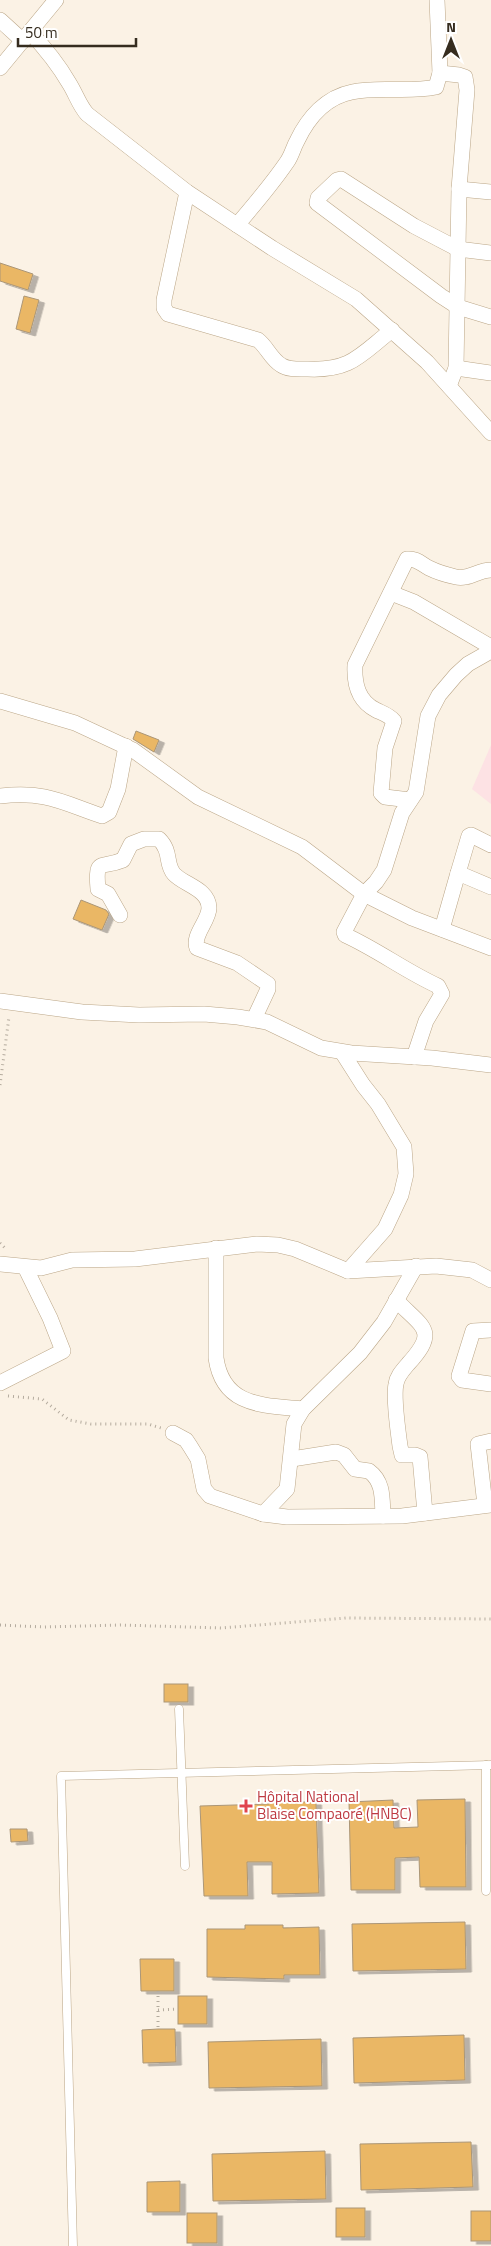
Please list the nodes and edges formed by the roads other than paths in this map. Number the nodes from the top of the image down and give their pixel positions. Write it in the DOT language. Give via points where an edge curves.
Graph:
graph roads {
  1 [pos="56,0"];
  2 [pos="437,0"];
  3 [pos="0,20"];
  4 [pos="26,37"];
  5 [pos="0,68"];
  6 [pos="440,73"];
  7 [pos="460,189"];
  8 [pos="187,192"];
  9 [pos="491,192"];
  10 [pos="238,225"];
  11 [pos="458,249"];
  12 [pos="491,253"];
  13 [pos="458,307"];
  14 [pos="491,317"];
  15 [pos="392,330"];
  16 [pos="456,368"];
  17 [pos="491,373"];
  18 [pos="449,386"];
  19 [pos="491,432"];
  20 [pos="491,570"];
  21 [pos="391,593"];
  22 [pos="491,649"];
  23 [pos="0,701"];
  24 [pos="126,746"];
  25 [pos="0,796"];
  26 [pos="410,800"];
  27 [pos="491,845"];
  28 [pos="458,873"];
  29 [pos="491,887"];
  30 [pos="364,894"];
  31 [pos="120,915"];
  32 [pos="442,929"];
  33 [pos="491,948"];
  34 [pos="7,1002"];
  35 [pos="254,1019"];
  36 [pos="342,1052"];
  37 [pos="414,1057"];
  38 [pos="491,1065"];
  39 [pos="216,1248"];
  40 [pos="0,1264"];
  41 [pos="25,1266"];
  42 [pos="416,1266"];
  43 [pos="348,1271"];
  44 [pos="491,1280"];
  45 [pos="396,1300"];
  46 [pos="491,1330"];
  47 [pos="0,1383"];
  48 [pos="491,1384"];
  49 [pos="303,1409"];
  50 [pos="173,1433"];
  51 [pos="491,1441"];
  52 [pos="292,1459"];
  53 [pos="488,1505"];
  54 [pos="424,1513"];
  55 [pos="263,1514"];
  56 [pos="383,1516"];
  57 [pos="179,1708"];
  58 [pos="488,1765"];
  59 [pos="182,1773"];
  60 [pos="185,1866"];
  61 [pos="486,1891"];
  62 [pos="73,2246"];
  1 -- 4 [label="street"];
  2 -- 6 [label="street"];
  3 -- 4 [label="street"];
  4 -- 5 [label="street"];
  4 -- 8 [label="street" via="46,48 87,114"];
  6 -- 7 [label="street" via="459,74 467,82"];
  6 -- 10 [label="street" via="436,87 368,89 349,92 328,101 307,123 289,159"];
  7 -- 9 [label="street"];
  7 -- 11 [label="street"];
  8 -- 10 [label="street"];
  8 -- 15 [label="street" via="164,300 168,314 258,340 282,366 290,368 330,370 351,362"];
  10 -- 15 [label="street" via="356,299"];
  11 -- 12 [label="street"];
  11 -- 13 [label="street"];
  11 -- 13 [label="street" via="414,226 340,179 318,198 317,202"];
  13 -- 14 [label="street"];
  13 -- 16 [label="street"];
  15 -- 18 [label="street"];
  16 -- 17 [label="street"];
  16 -- 18 [label="street"];
  18 -- 19 [label="street"];
  20 -- 21 [label="street" via="482,570 464,578 427,567 412,558 407,559"];
  21 -- 22 [label="street" via="414,602"];
  21 -- 26 [label="street" via="355,665 355,673 363,702 394,720 385,748 381,793"];
  22 -- 26 [label="street" via="468,664 439,695 428,716 416,792"];
  23 -- 24 [label="street" via="75,723"];
  24 -- 25 [label="street" via="118,789 109,812 102,816 39,794"];
  24 -- 30 [label="street" via="198,797 302,847"];
  26 -- 30 [label="street" via="402,813 384,870"];
  27 -- 28 [label="street" via="469,836"];
  28 -- 29 [label="street"];
  28 -- 32 [label="street"];
  30 -- 32 [label="street"];
  30 -- 37 [label="street" via="345,935 366,944 440,989 442,994 426,1020"];
  31 -- 35 [label="street" via="108,894 98,889 96,874 100,866 104,862 123,860 131,844 144,839 159,839 167,847 174,874 192,885 208,902 209,909 197,937 197,948 238,963 268,984"];
  32 -- 33 [label="street"];
  34 -- 35 [label="street" via="82,1012 204,1014"];
  35 -- 36 [label="street" via="321,1048"];
  36 -- 37 [label="street"];
  36 -- 43 [label="street" via="404,1147 406,1174 401,1195 385,1229"];
  37 -- 38 [label="street"];
  39 -- 41 [label="street" via="135,1259 72,1260 41,1268"];
  39 -- 43 [label="street" via="278,1245"];
  39 -- 49 [label="street" via="216,1358 223,1383 249,1401"];
  40 -- 41 [label="street"];
  41 -- 47 [label="street" via="63,1351"];
  42 -- 43 [label="street"];
  42 -- 44 [label="street" via="472,1270"];
  42 -- 45 [label="street"];
  45 -- 49 [label="street" via="360,1353"];
  45 -- 54 [label="street" via="425,1332 426,1341 422,1349 400,1374 395,1385 402,1455 420,1457"];
  46 -- 48 [label="street" via="473,1331 460,1376 462,1380"];
  49 -- 52 [label="street" via="294,1424"];
  50 -- 55 [label="street" via="186,1440 198,1459 204,1489 210,1496"];
  51 -- 53 [label="street" via="478,1444"];
  52 -- 55 [label="street" via="287,1489"];
  52 -- 56 [label="street" via="336,1452 344,1455 355,1470 369,1471 376,1478 382,1489"];
  53 -- 54 [label="street"];
  54 -- 56 [label="street"];
  55 -- 56 [label="street" via="287,1517"];
  57 -- 59 [label="lane"];
  58 -- 59 [label="lane"];
  58 -- 61 [label="lane"];
  59 -- 60 [label="lane"];
  59 -- 62 [label="lane" via="61,1776"];
}
